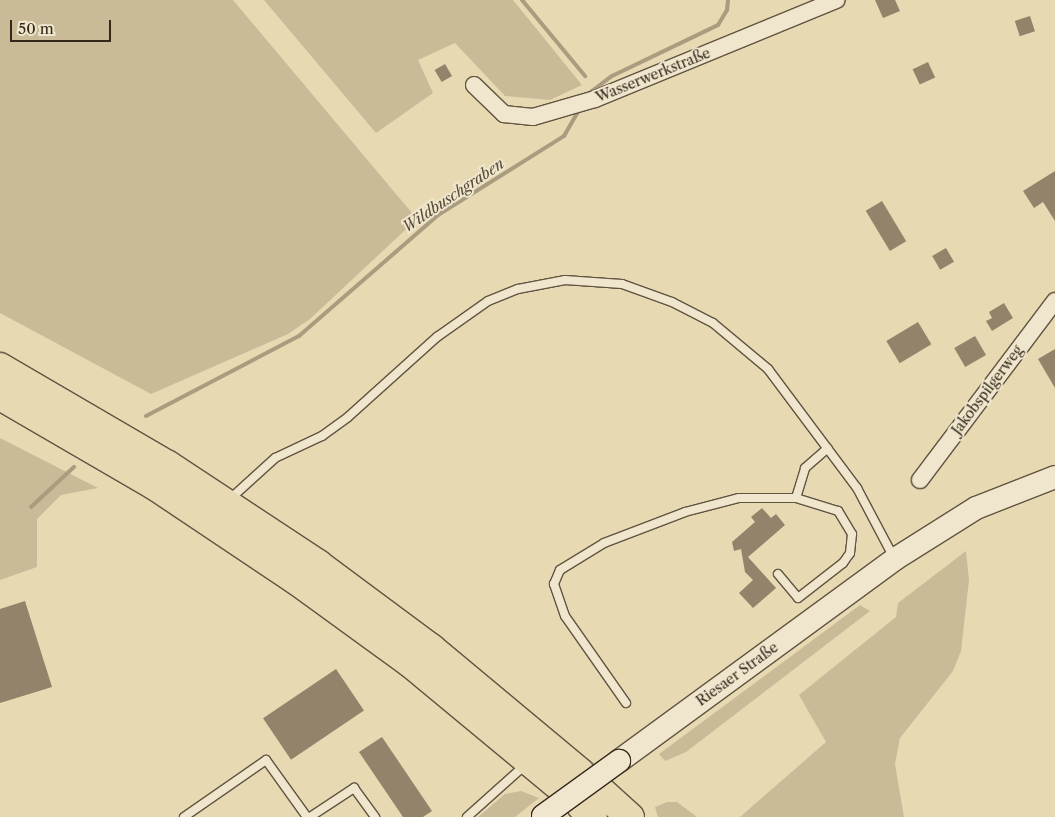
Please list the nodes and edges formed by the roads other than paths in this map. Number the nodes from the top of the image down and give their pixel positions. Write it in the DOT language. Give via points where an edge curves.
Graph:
graph roads {
  1 [pos="836,0"];
  2 [pos="474,85"];
  3 [pos="1055,301"];
  4 [pos="0,367"];
  5 [pos="0,396"];
  6 [pos="828,448"];
  7 [pos="1055,476"];
  8 [pos="920,480"];
  9 [pos="796,498"];
  10 [pos="226,502"];
  11 [pos="894,559"];
  12 [pos="778,574"];
  13 [pos="626,702"];
  14 [pos="530,760"];
  15 [pos="583,795"];
  16 [pos="542,816"];
  17 [pos="184,817"];
  18 [pos="309,817"];
  19 [pos="375,817"];
  20 [pos="467,817"];
  21 [pos="630,817"];
  1 -- 2 [label="street, Wasserwerkstraße" via="595,99 533,117 504,114"];
  3 -- 8 [label="street, Jakobspilgerweg"];
  4 -- 10 [label="highway"];
  5 -- 14 [label="highway" via="155,486 297,580 410,663"];
  6 -- 9 [label="lane" via="805,468"];
  6 -- 10 [label="lane" via="768,369 713,323 672,302 622,284 565,280 518,289 488,301 437,337 348,417 322,436 275,458"];
  6 -- 11 [label="lane" via="857,488"];
  7 -- 11 [label="main road, Riesaer Straße" via="976,508"];
  9 -- 12 [label="lane" via="838,511 848,523 852,543 843,564 798,598"];
  9 -- 13 [label="lane" via="739,498 685,512 604,543 560,570 554,584 565,616"];
  10 -- 15 [label="highway" via="431,648"];
  11 -- 16 [label="main road, Riesaer Straße, bridge"];
  14 -- 15 [label="highway"];
  14 -- 20 [label="lane"];
  15 -- 21 [label="highway"];
  17 -- 18 [label="lane" via="266,760"];
  18 -- 19 [label="lane" via="354,788"];
}
